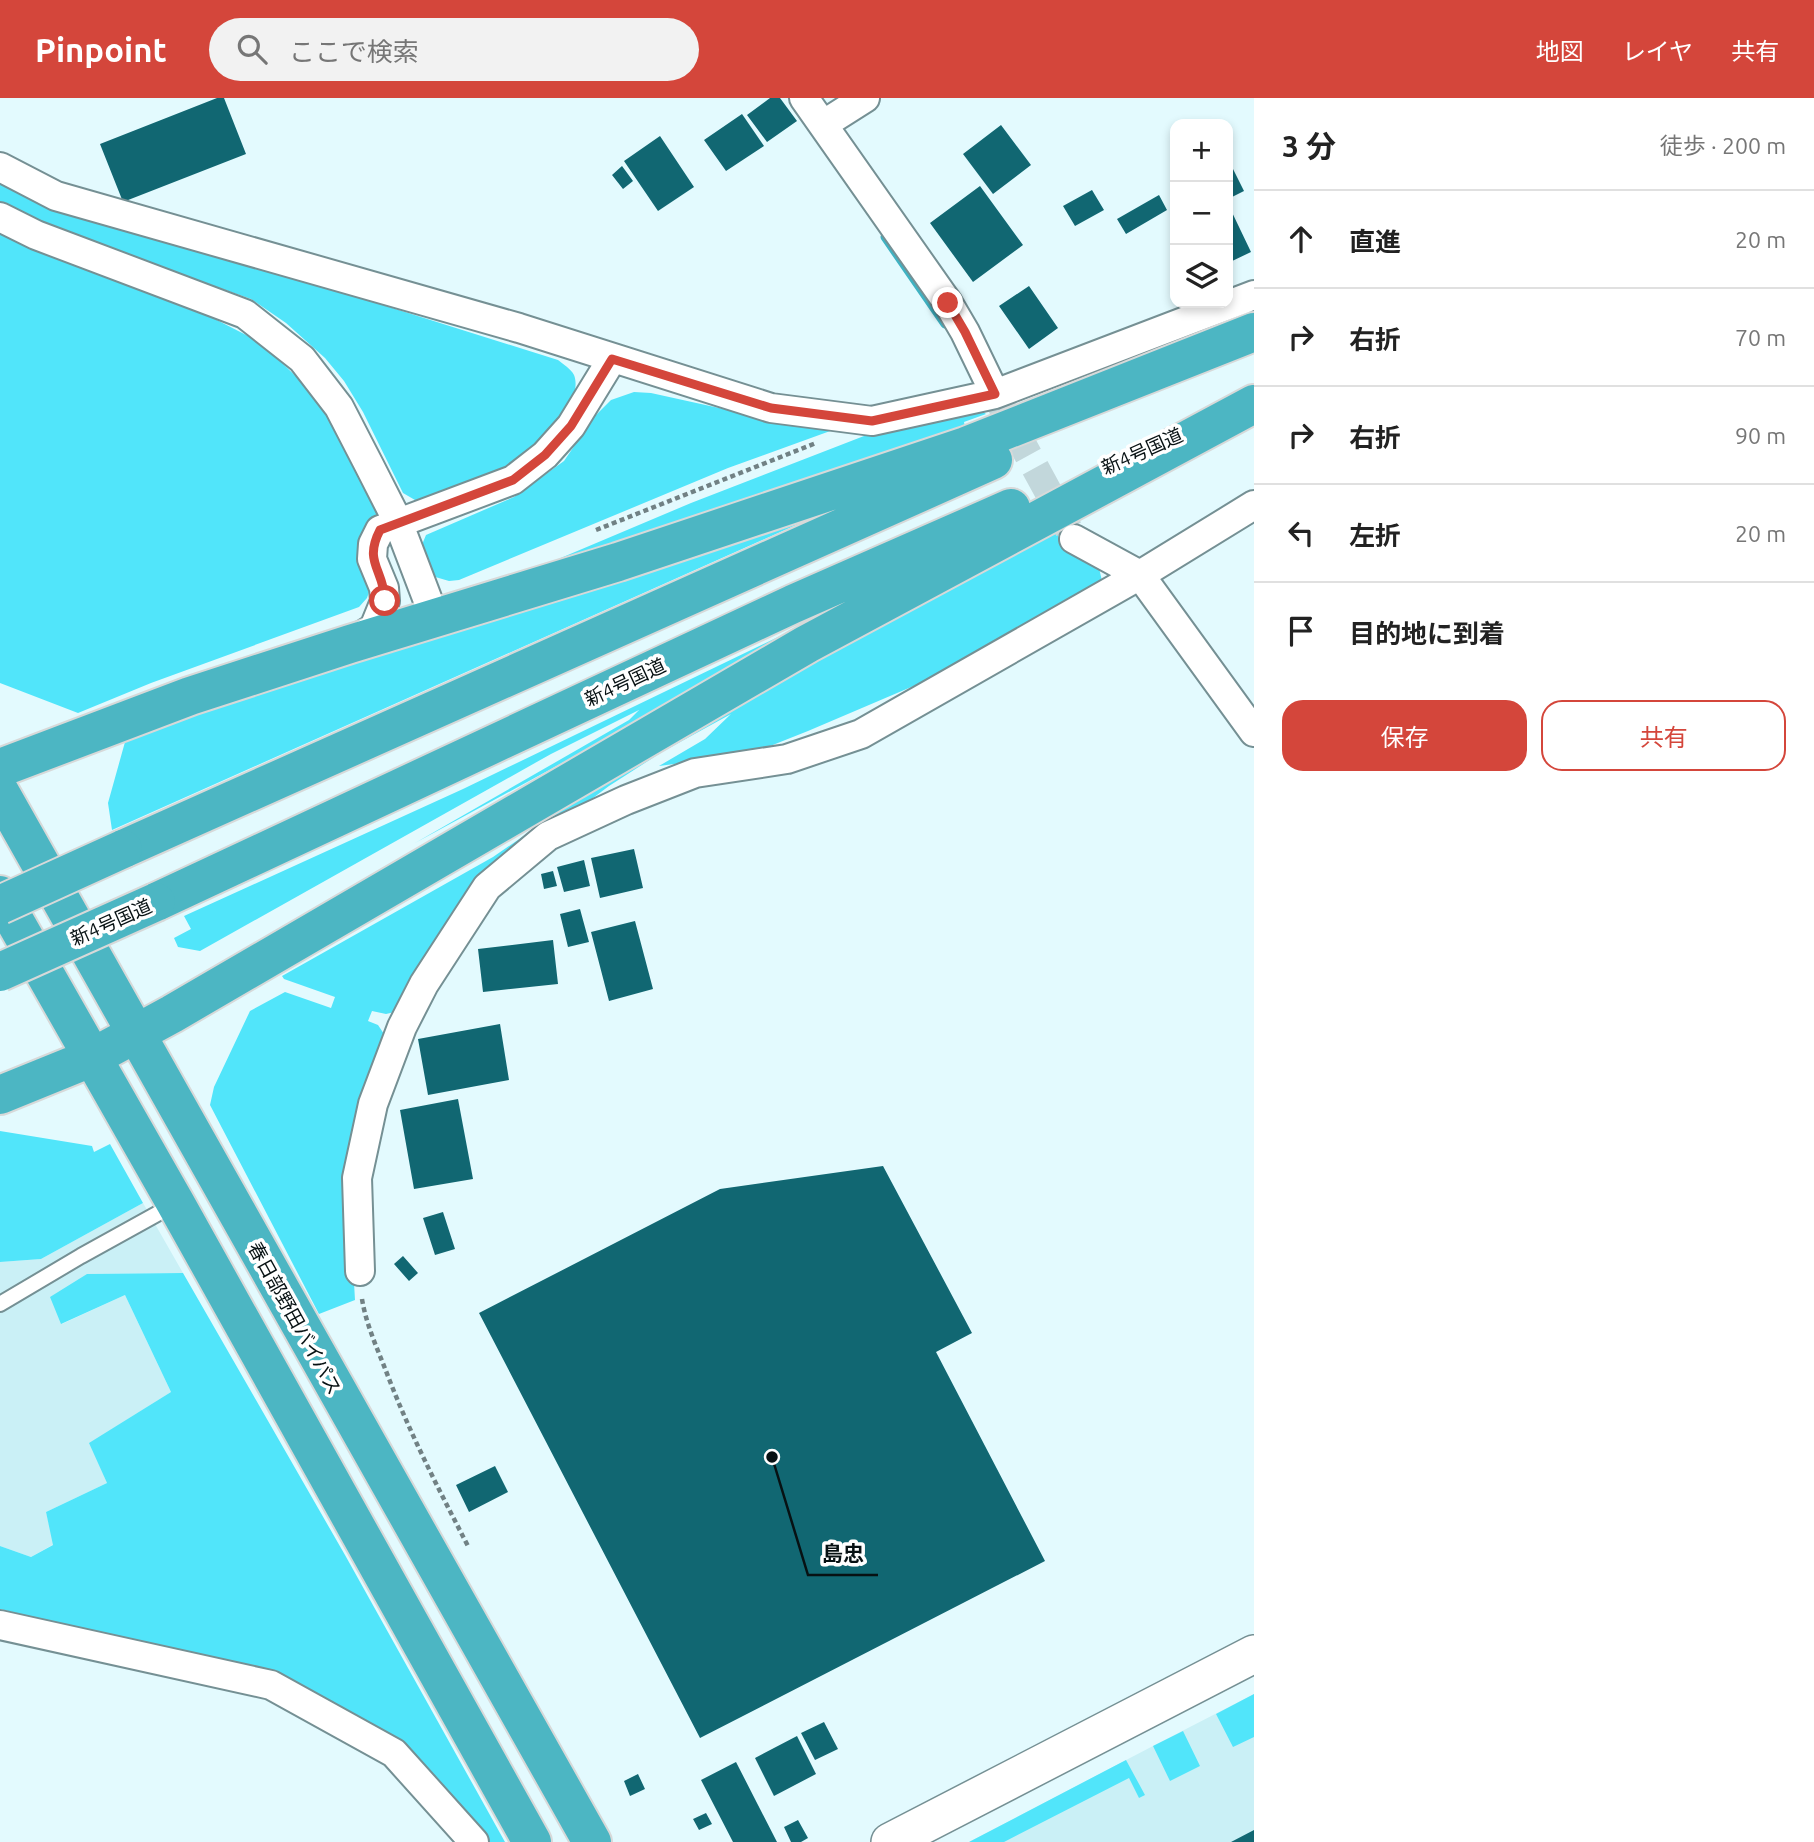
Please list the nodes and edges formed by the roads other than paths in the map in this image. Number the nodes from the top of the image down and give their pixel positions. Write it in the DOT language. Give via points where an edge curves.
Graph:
graph roads {
  1 [pos="804,98"];
  2 [pos="864,98"];
  3 [pos="824,124"];
  4 [pos="0,167"];
  5 [pos="0,217"];
  6 [pos="1254,295"];
  7 [pos="1254,332"];
  8 [pos="1254,343"];
  9 [pos="612,359"];
  10 [pos="995,394"];
  11 [pos="1254,403"];
  12 [pos="1254,505"];
  13 [pos="398,522"];
  14 [pos="1074,539"];
  15 [pos="1140,575"];
  16 [pos="435,619"];
  17 [pos="350,644"];
  18 [pos="1254,732"];
  19 [pos="0,768"];
  20 [pos="0,792"];
  21 [pos="0,895"];
  22 [pos="0,905"];
  23 [pos="0,972"];
  24 [pos="135,1034"];
  25 [pos="91,1058"];
  26 [pos="0,1095"];
  27 [pos="176,1204"];
  28 [pos="360,1270"];
  29 [pos="0,1304"];
  30 [pos="0,1625"];
  31 [pos="1254,1654"];
  32 [pos="474,1842"];
  33 [pos="532,1842"];
  34 [pos="592,1842"];
  35 [pos="890,1842"];
  1 -- 3 [label="street"];
  2 -- 3 [label="street"];
  3 -- 10 [label="street" via="948,303"];
  4 -- 9 [label="street" via="56,196"];
  5 -- 13 [label="street" via="36,236 245,314 302,359 339,407"];
  6 -- 10 [label="street"];
  7 -- 16 [label="highway" via="966,446"];
  8 -- 22 [label="highway, bridge"];
  9 -- 10 [label="street" via="771,408 872,421"];
  9 -- 13 [label="street" via="571,426 545,455 513,480"];
  11 -- 23 [label="highway, 新4号国道, bridge" via="793,604"];
  11 -- 24 [label="highway" via="807,644"];
  12 -- 15 [label="street"];
  13 -- 16 [label="street"];
  13 -- 17 [label="street" via="380,530 373,544 372,559 384,587 381,614 374,628"];
  14 -- 15 [label="street"];
  15 -- 18 [label="street"];
  15 -- 28 [label="street" via="861,734 787,759 695,773 626,800 548,836 487,887 424,984 373,1104 356,1178"];
  16 -- 17 [label="highway"];
  17 -- 19 [label="highway" via="190,696"];
  20 -- 24 [label="highway, 春日部野田バイパス"];
  21 -- 25 [label="highway"];
  24 -- 25 [label="highway"];
  24 -- 34 [label="highway, 春日部野田バイパス"];
  25 -- 26 [label="highway"];
  25 -- 27 [label="highway"];
  27 -- 29 [label="lane"];
  27 -- 33 [label="highway"];
  30 -- 32 [label="street" via="271,1685 394,1753"];
  31 -- 35 [label="street"];
}
